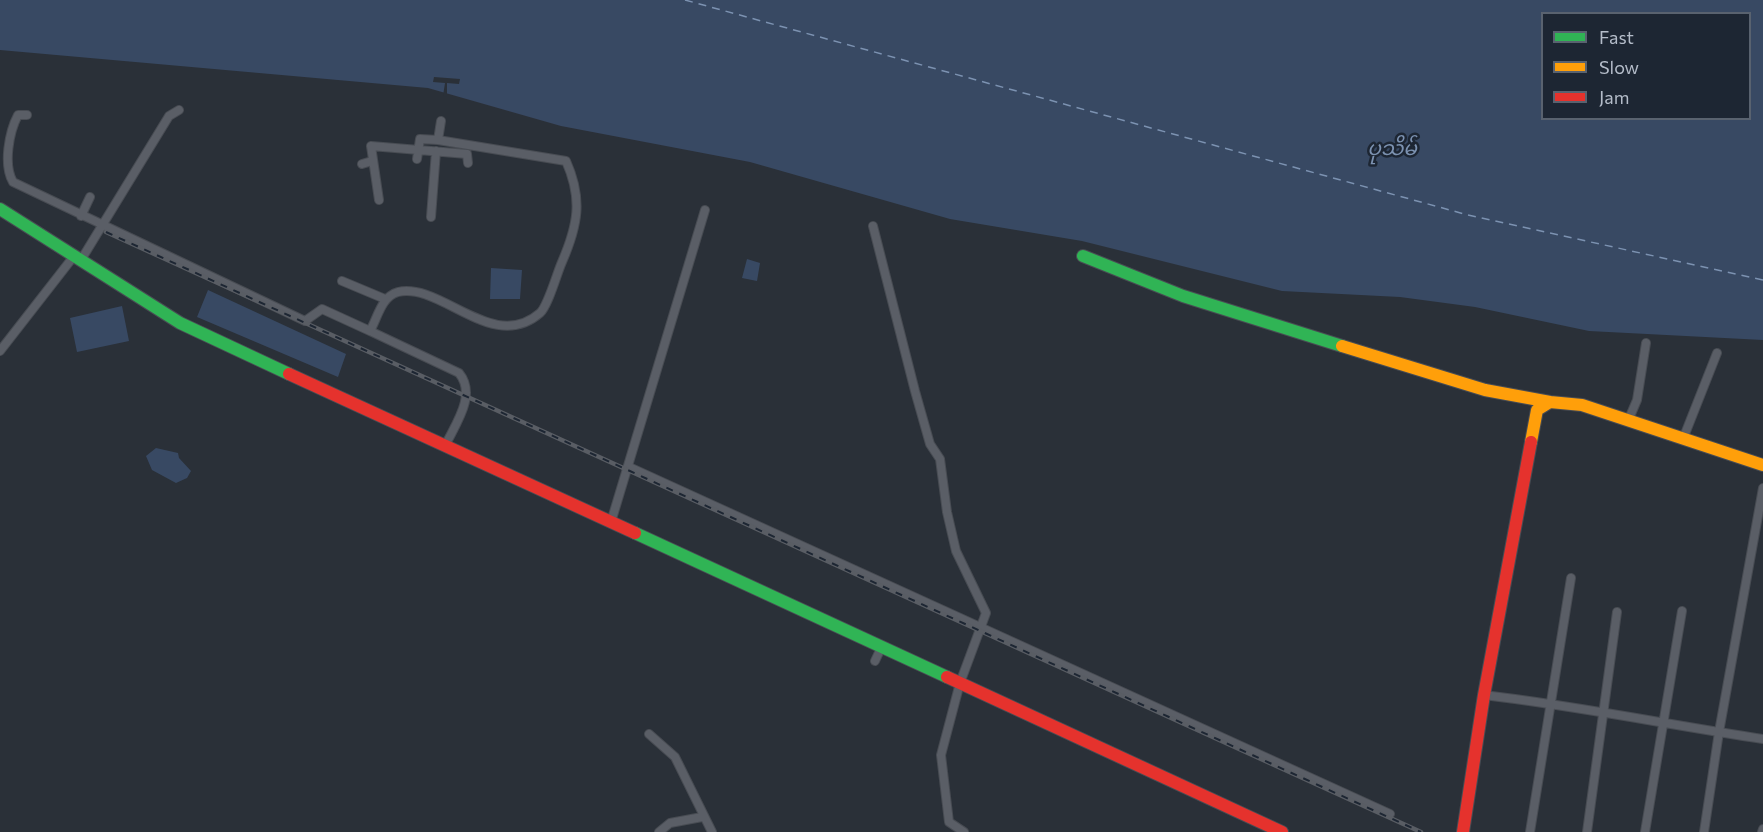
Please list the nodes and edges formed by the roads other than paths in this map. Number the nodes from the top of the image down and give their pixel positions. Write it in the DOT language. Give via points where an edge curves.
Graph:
graph roads {
  1 [pos="179,110"];
  2 [pos="27,115"];
  3 [pos="441,121"];
  4 [pos="438,140"];
  5 [pos="417,149"];
  6 [pos="436,151"];
  7 [pos="417,159"];
  8 [pos="372,162"];
  9 [pos="468,163"];
  10 [pos="362,164"];
  11 [pos="90,197"];
  12 [pos="379,200"];
  13 [pos="0,209"];
  14 [pos="705,210"];
  15 [pos="81,216"];
  16 [pos="431,217"];
  17 [pos="102,226"];
  18 [pos="873,226"];
  19 [pos="1083,256"];
  20 [pos="78,258"];
  21 [pos="342,281"];
  22 [pos="385,299"];
  23 [pos="370,331"];
  24 [pos="1646,343"];
  25 [pos="0,351"];
  26 [pos="1717,353"];
  27 [pos="1550,402"];
  28 [pos="1628,421"];
  29 [pos="1683,439"];
  30 [pos="446,446"];
  31 [pos="1763,465"];
  32 [pos="629,468"];
  33 [pos="1763,488"];
  34 [pos="611,522"];
  35 [pos="1570,578"];
  36 [pos="1682,611"];
  37 [pos="1617,612"];
  38 [pos="981,629"];
  39 [pos="882,646"];
  40 [pos="875,661"];
  41 [pos="960,683"];
  42 [pos="1484,695"];
  43 [pos="1548,702"];
  44 [pos="1605,712"];
  45 [pos="1661,724"];
  46 [pos="1719,732"];
  47 [pos="649,734"];
  48 [pos="1763,739"];
  49 [pos="1390,814"];
  50 [pos="702,817"];
  51 [pos="660,832"];
  52 [pos="712,832"];
  53 [pos="964,832"];
  54 [pos="1282,832"];
  55 [pos="1463,832"];
  56 [pos="1530,832"];
  57 [pos="1587,832"];
  58 [pos="1645,832"];
  59 [pos="1704,832"];
  1 -- 17 [label="street" via="169,116 113,202"];
  2 -- 15 [label="street" via="18,116 11,128 9,174 14,182"];
  3 -- 4 [label="street"];
  4 -- 5 [label="street" via="420,139"];
  4 -- 22 [label="street" via="566,161 575,182 574,233 541,312 518,324 494,325 411,291"];
  5 -- 6 [label="street"];
  5 -- 7 [label="street"];
  5 -- 8 [label="street" via="371,146"];
  6 -- 9 [label="street" via="466,154"];
  6 -- 16 [label="street"];
  8 -- 10 [label="street"];
  8 -- 12 [label="street"];
  11 -- 15 [label="street"];
  13 -- 20 [label="street"];
  14 -- 32 [label="street"];
  15 -- 17 [label="street"];
  17 -- 20 [label="street"];
  17 -- 23 [label="street" via="305,321 322,309"];
  18 -- 38 [label="street" via="930,444 940,459 956,551 986,613"];
  19 -- 27 [label="street" via="1233,313 1485,390"];
  20 -- 25 [label="street"];
  20 -- 30 [label="street" via="180,323"];
  21 -- 22 [label="street"];
  22 -- 23 [label="street"];
  23 -- 30 [label="street" via="459,373 466,382 468,395"];
  24 -- 28 [label="street" via="1637,400"];
  26 -- 29 [label="street"];
  27 -- 28 [label="street" via="1582,405"];
  27 -- 42 [label="street" via="1537,410 1533,422"];
  28 -- 29 [label="street"];
  29 -- 31 [label="street"];
  30 -- 34 [label="street"];
  32 -- 34 [label="street"];
  32 -- 38 [label="street"];
  33 -- 46 [label="street"];
  34 -- 39 [label="street"];
  35 -- 43 [label="street"];
  36 -- 45 [label="street"];
  37 -- 44 [label="street"];
  38 -- 41 [label="street"];
  38 -- 49 [label="street"];
  39 -- 40 [label="street"];
  39 -- 41 [label="street"];
  41 -- 53 [label="street" via="941,755 949,822"];
  41 -- 54 [label="street"];
  42 -- 43 [label="street"];
  42 -- 55 [label="street"];
  43 -- 44 [label="street"];
  43 -- 56 [label="street"];
  44 -- 45 [label="street"];
  44 -- 57 [label="street"];
  45 -- 46 [label="street"];
  45 -- 58 [label="street"];
  46 -- 48 [label="street"];
  46 -- 59 [label="street"];
  47 -- 50 [label="street" via="675,757"];
  50 -- 51 [label="street" via="670,823"];
  50 -- 52 [label="street"];
}
